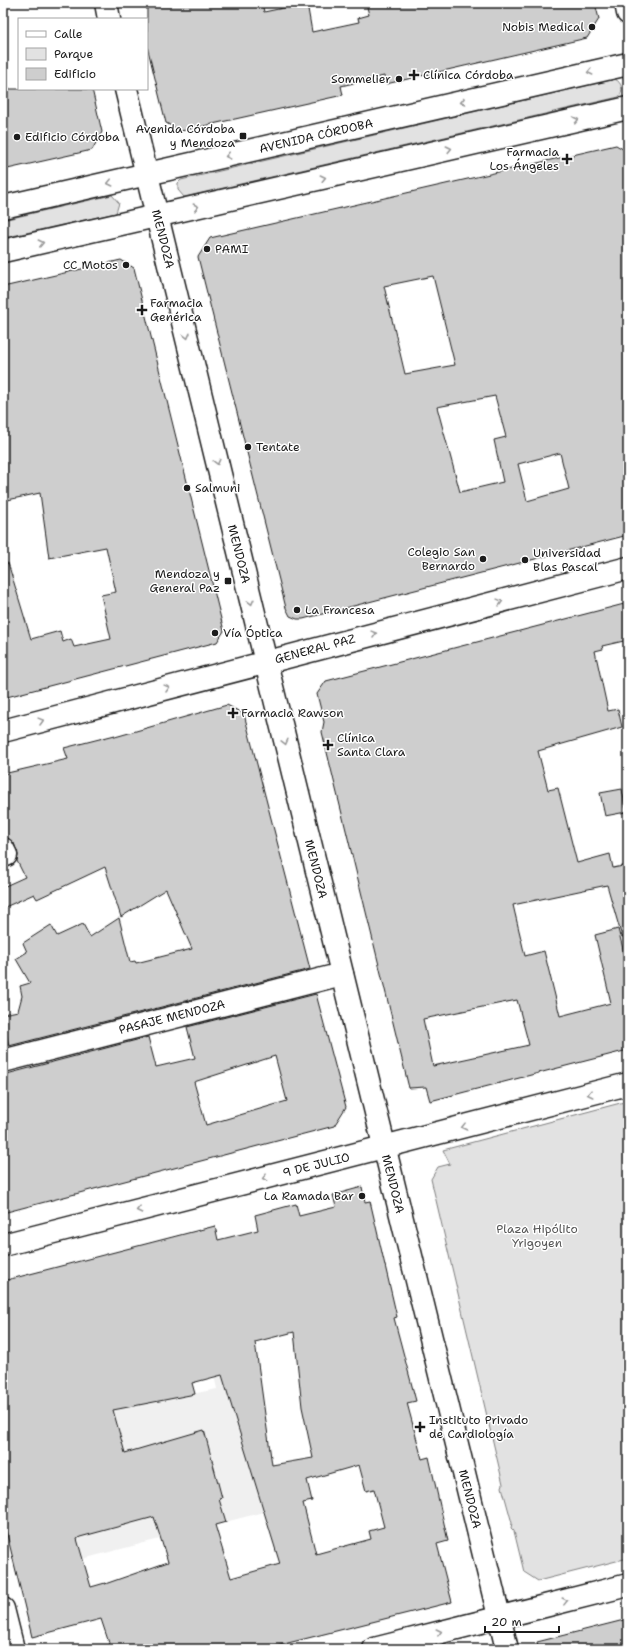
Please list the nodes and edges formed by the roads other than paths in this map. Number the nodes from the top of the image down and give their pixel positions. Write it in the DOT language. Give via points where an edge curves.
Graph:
graph roads {
  1 [pos="106,3"];
  2 [pos="626,3"];
  3 [pos="628,13"];
  4 [pos="109,18"];
  5 [pos="628,64"];
  6 [pos="126,90"];
  7 [pos="628,108"];
  8 [pos="148,174"];
  9 [pos="3,207"];
  10 [pos="158,216"];
  11 [pos="3,251"];
  12 [pos="628,568"];
  13 [pos="266,662"];
  14 [pos="3,731"];
  15 [pos="342,974"];
  16 [pos="3,1061"];
  17 [pos="628,1084"];
  18 [pos="384,1147"];
  19 [pos="3,1245"];
  20 [pos="628,1585"];
  21 [pos="3,1609"];
  22 [pos="499,1617"];
  23 [pos="13,1649"];
  24 [pos="374,1649"];
  25 [pos="507,1649"];
  1 -- 4 [label="street"];
  2 -- 3 [label="street"];
  5 -- 8 [label="street, AVENIDA CÓRDOBA, one-way"];
  6 -- 8 [label="street, MENDOZA"];
  10 -- 7 [label="street, one-way"];
  8 -- 9 [label="street, AVENIDA CÓRDOBA, one-way"];
  8 -- 10 [label="street, MENDOZA"];
  11 -- 10 [label="street, one-way"];
  10 -- 13 [label="street, MENDOZA, one-way"];
  13 -- 12 [label="street, GENERAL PAZ, one-way"];
  14 -- 13 [label="street, GENERAL PAZ, one-way"];
  13 -- 15 [label="street, MENDOZA, one-way"];
  15 -- 16 [label="street, PASAJE MENDOZA"];
  15 -- 18 [label="street, MENDOZA"];
  17 -- 18 [label="street, 9 DE JULIO, one-way"];
  18 -- 19 [label="street, 9 DE JULIO, one-way"];
  18 -- 22 [label="street, MENDOZA"];
  22 -- 20 [label="street, one-way"];
  21 -- 23 [label="street"];
  24 -- 22 [label="street, one-way"];
  22 -- 25 [label="street, MENDOZA"];
}
